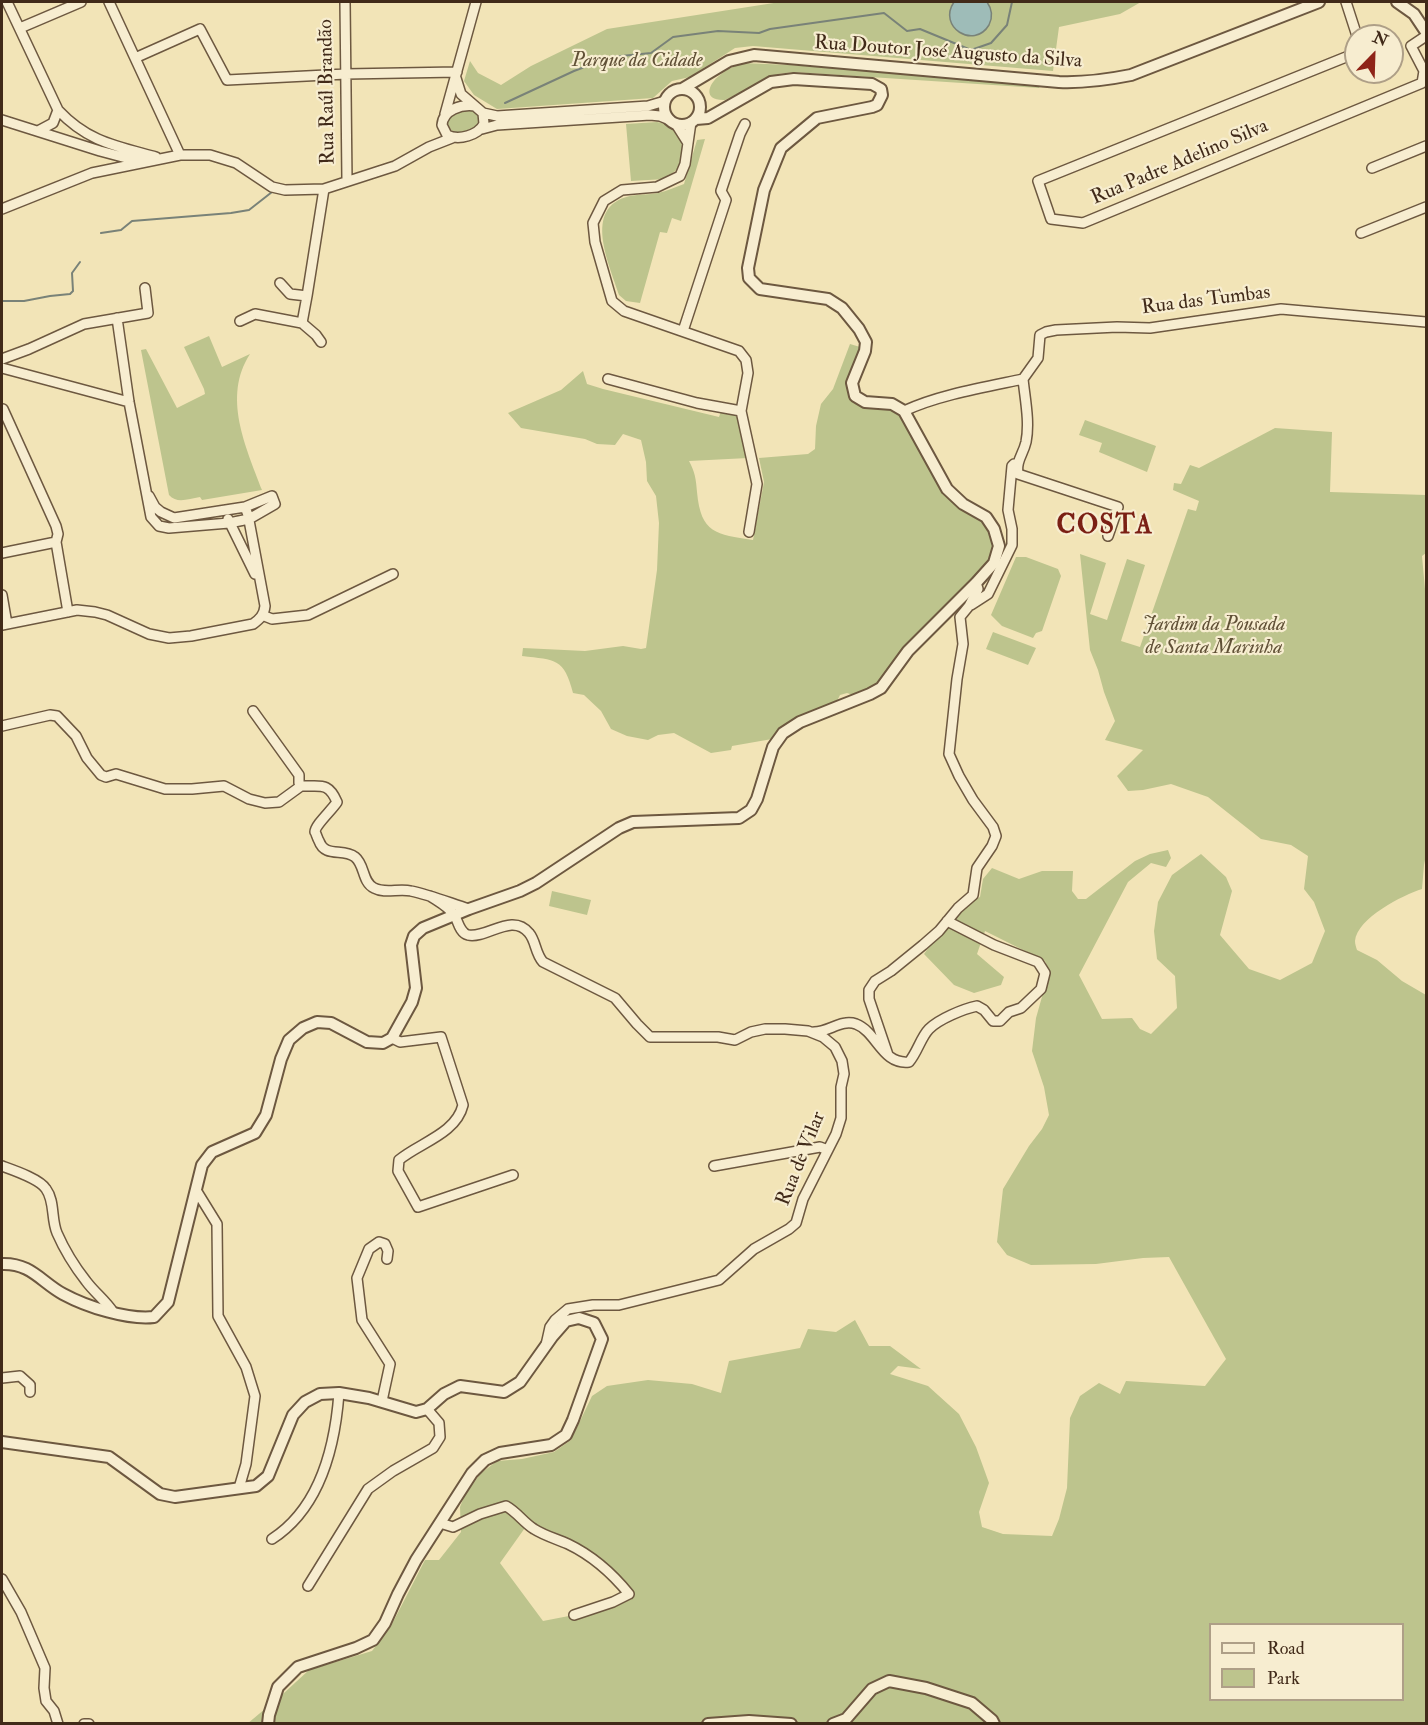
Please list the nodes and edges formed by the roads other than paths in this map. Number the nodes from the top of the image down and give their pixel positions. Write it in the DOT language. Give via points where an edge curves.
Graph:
graph roads {
  1 [pos="7,2"];
  2 [pos="81,2"];
  3 [pos="345,2"];
  4 [pos="476,2"];
  5 [pos="1319,2"];
  6 [pos="1346,2"];
  7 [pos="1397,2"];
  8 [pos="110,4"];
  9 [pos="1353,24"];
  10 [pos="20,28"];
  11 [pos="1426,34"];
  12 [pos="135,58"];
  13 [pos="1344,58"];
  14 [pos="346,74"];
  15 [pos="707,74"];
  16 [pos="457,75"];
  17 [pos="682,89"];
  18 [pos="666,100"];
  19 [pos="699,100"];
  20 [pos="475,105"];
  21 [pos="58,110"];
  22 [pos="719,111"];
  23 [pos="483,112"];
  24 [pos="445,114"];
  25 [pos="2,120"];
  26 [pos="694,121"];
  27 [pos="673,122"];
  28 [pos="746,124"];
  29 [pos="442,125"];
  30 [pos="482,129"];
  31 [pos="38,131"];
  32 [pos="452,138"];
  33 [pos="688,143"];
  34 [pos="1426,146"];
  35 [pos="429,147"];
  36 [pos="100,151"];
  37 [pos="180,155"];
  38 [pos="159,158"];
  39 [pos="1372,168"];
  40 [pos="92,173"];
  41 [pos="347,181"];
  42 [pos="324,189"];
  43 [pos="1426,207"];
  44 [pos="2,209"];
  45 [pos="1361,233"];
  46 [pos="280,284"];
  47 [pos="145,288"];
  48 [pos="307,296"];
  49 [pos="117,318"];
  50 [pos="240,321"];
  51 [pos="1426,322"];
  52 [pos="302,323"];
  53 [pos="683,331"];
  54 [pos="321,342"];
  55 [pos="2,359"];
  56 [pos="2,368"];
  57 [pos="608,379"];
  58 [pos="1023,379"];
  59 [pos="129,402"];
  60 [pos="3,408"];
  61 [pos="741,411"];
  62 [pos="904,411"];
  63 [pos="1022,452"];
  64 [pos="149,496"];
  65 [pos="245,507"];
  66 [pos="227,511"];
  67 [pos="249,519"];
  68 [pos="229,523"];
  69 [pos="749,532"];
  70 [pos="1108,536"];
  71 [pos="56,542"];
  72 [pos="2,553"];
  73 [pos="393,574"];
  74 [pos="976,583"];
  75 [pos="260,584"];
  76 [pos="2,595"];
  77 [pos="969,606"];
  78 [pos="68,612"];
  79 [pos="262,615"];
  80 [pos="4,624"];
  81 [pos="253,711"];
  82 [pos="2,726"];
  83 [pos="301,786"];
  84 [pos="429,896"];
  85 [pos="469,909"];
  86 [pos="454,915"];
  87 [pos="947,921"];
  88 [pos="808,1031"];
  89 [pos="392,1038"];
  90 [pos="888,1055"];
  91 [pos="828,1150"];
  92 [pos="2,1166"];
  93 [pos="714,1166"];
  94 [pos="513,1175"];
  95 [pos="196,1190"];
  96 [pos="387,1259"];
  97 [pos="2,1264"];
  98 [pos="113,1312"];
  99 [pos="546,1347"];
  100 [pos="2,1378"];
  101 [pos="30,1392"];
  102 [pos="339,1394"];
  103 [pos="382,1401"];
  104 [pos="427,1409"];
  105 [pos="2,1442"];
  106 [pos="239,1488"];
  107 [pos="440,1523"];
  108 [pos="272,1539"];
  109 [pos="2,1579"];
  110 [pos="308,1586"];
  111 [pos="574,1615"];
  112 [pos="58,1724"];
  113 [pos="84,1724"];
  114 [pos="89,1724"];
  115 [pos="268,1724"];
  116 [pos="708,1724"];
  117 [pos="791,1724"];
  118 [pos="833,1724"];
  119 [pos="994,1724"];
  1 -- 10 [label="street"];
  2 -- 10 [label="street"];
  3 -- 14 [label="street, Rua Raúl Brandão"];
  4 -- 16 [label="street"];
  5 -- 15 [label="street, Rua Doutor José Augusto da Silva" via="1131,75 1100,81 1044,81 754,56 729,61"];
  6 -- 9 [label="street"];
  7 -- 11 [label="street" via="1414,14"];
  8 -- 12 [label="street"];
  10 -- 21 [label="street"];
  11 -- 13 [label="street, Rua Padre Adelino Silva" via="1412,46 1424,71 1422,83 1083,223 1051,219 1038,181"];
  12 -- 14 [label="street" via="200,29 227,80"];
  12 -- 37 [label="street"];
  14 -- 16 [label="street"];
  14 -- 41 [label="street, Rua Raúl Brandão"];
  15 -- 17 [label="street, Rua Doutor José Augusto da Silva"];
  15 -- 19 [label="street"];
  16 -- 20 [label="street" via="461,94"];
  16 -- 24 [label="street"];
  17 -- 18 [label="street" via="672,92"];
  17 -- 19 [label="street" via="691,91"];
  18 -- 23 [label="street" via="648,106 497,116"];
  18 -- 27 [label="street" via="665,111"];
  19 -- 22 [label="street"];
  19 -- 26 [label="street" via="700,111"];
  20 -- 23 [label="street"];
  20 -- 24 [label="street"];
  21 -- 31 [label="street" via="53,123"];
  21 -- 38 [label="street" via="89,136"];
  22 -- 26 [label="street"];
  22 -- 62 [label="street" via="771,82 794,79 872,84 881,89 877,105 816,118 781,148 764,190 748,268 749,278 760,289 828,299 842,308 866,342 852,384 855,396 865,402 892,404"];
  23 -- 30 [label="street"];
  24 -- 29 [label="street"];
  25 -- 31 [label="street"];
  26 -- 27 [label="street"];
  26 -- 33 [label="street"];
  27 -- 30 [label="street" via="650,115"];
  27 -- 33 [label="street"];
  28 -- 53 [label="street" via="721,191 726,200"];
  29 -- 32 [label="street"];
  29 -- 35 [label="street"];
  30 -- 32 [label="street"];
  31 -- 36 [label="street"];
  32 -- 35 [label="street"];
  33 -- 53 [label="street" via="680,176 657,187 622,190 604,201 593,223 612,301 624,311"];
  34 -- 39 [label="street"];
  35 -- 41 [label="street" via="395,166"];
  36 -- 38 [label="street" via="129,159"];
  36 -- 40 [label="street" via="100,167"];
  37 -- 38 [label="street"];
  37 -- 42 [label="street" via="210,155 236,163 272,187"];
  38 -- 40 [label="street"];
  40 -- 44 [label="street"];
  41 -- 42 [label="street"];
  42 -- 48 [label="street"];
  43 -- 45 [label="street"];
  46 -- 48 [label="street" via="290,294"];
  47 -- 49 [label="street" via="148,313"];
  48 -- 52 [label="street"];
  49 -- 55 [label="street" via="84,324"];
  49 -- 59 [label="street"];
  50 -- 52 [label="street" via="255,314"];
  51 -- 58 [label="street, Rua das Tumbas" via="1281,309 1150,328 1056,330 1040,335 1038,358"];
  52 -- 54 [label="street"];
  53 -- 61 [label="street" via="739,351 746,360 748,373"];
  56 -- 59 [label="street"];
  57 -- 61 [label="street"];
  58 -- 62 [label="street" via="973,389"];
  58 -- 63 [label="street" via="1027,419"];
  59 -- 64 [label="street"];
  60 -- 71 [label="street" via="56,526"];
  61 -- 69 [label="street" via="758,484"];
  62 -- 74 [label="street" via="947,489 986,517 994,529 999,546 994,563"];
  63 -- 70 [label="street" via="1018,474 1118,507"];
  63 -- 77 [label="street" via="1012,466 1008,510 1012,545 988,594"];
  64 -- 66 [label="street" via="155,507 174,518"];
  64 -- 68 [label="street" via="149,509 159,526"];
  65 -- 66 [label="street"];
  65 -- 67 [label="street"];
  65 -- 67 [label="street" via="272,496 275,504"];
  66 -- 68 [label="street"];
  67 -- 68 [label="street"];
  67 -- 75 [label="street"];
  68 -- 75 [label="street"];
  71 -- 72 [label="street"];
  71 -- 78 [label="street"];
  73 -- 79 [label="street" via="308,615 276,619"];
  74 -- 77 [label="street" via="978,589"];
  74 -- 85 [label="street" via="908,651 881,688 783,733 773,747 757,799 751,810 739,818 633,822 536,883"];
  75 -- 79 [label="street" via="265,606"];
  76 -- 80 [label="street"];
  77 -- 87 [label="street" via="960,617 963,644 950,754 963,784 996,836 977,868 974,894"];
  78 -- 79 [label="street" via="107,615 149,634 169,638 253,624"];
  78 -- 80 [label="street"];
  81 -- 83 [label="street" via="299,775"];
  82 -- 83 [label="street" via="57,716 76,736 100,775 116,774 165,789 224,786 265,803 279,802"];
  83 -- 84 [label="street" via="321,785 332,792 337,802 315,832 321,846 329,852 355,857 373,888 409,890"];
  84 -- 85 [label="street"];
  84 -- 86 [label="street"];
  85 -- 86 [label="street"];
  86 -- 88 [label="street, Rua de Vilar" via="468,935 514,925 527,930 543,962 615,998 650,1037 735,1040 765,1029"];
  86 -- 89 [label="street" via="414,936 411,945 416,988"];
  87 -- 90 [label="street" via="869,990"];
  87 -- 90 [label="street" via="1038,962 1045,973 1041,989 1000,1021 993,1021 977,1006 941,1021 928,1030 909,1062 900,1063"];
  88 -- 90 [label="street" via="856,1024"];
  88 -- 91 [label="street, Rua de Vilar" via="835,1047 842,1061 841,1118"];
  89 -- 94 [label="street" via="400,1042 441,1037 463,1105 460,1115 438,1136 399,1160 398,1171 418,1207"];
  89 -- 95 [label="street" via="383,1043 367,1042 331,1023 318,1022 303,1028 289,1040 266,1115 255,1133 212,1152 202,1165"];
  91 -- 93 [label="street" via="820,1147"];
  91 -- 99 [label="street, Rua de Vilar" via="796,1222 754,1249 719,1280 619,1305 567,1310 550,1327"];
  92 -- 98 [label="street" via="45,1186 57,1233 86,1282"];
  95 -- 98 [label="street" via="168,1302 154,1317"];
  95 -- 106 [label="street" via="217,1224 218,1316 246,1367 255,1396"];
  96 -- 103 [label="street" via="385,1244 379,1242 369,1249 357,1278 362,1320 390,1364"];
  97 -- 98 [label="street" via="31,1270 76,1301"];
  99 -- 104 [label="street" via="520,1382 504,1392 460,1386"];
  99 -- 107 [label="street" via="566,1321 579,1318 594,1323 602,1339 566,1435 551,1445 500,1453 485,1460 472,1473"];
  100 -- 101 [label="street" via="20,1376 30,1384"];
  102 -- 103 [label="street"];
  102 -- 106 [label="street" via="320,1394 304,1402 293,1415 268,1476 256,1486"];
  102 -- 108 [label="street" via="333,1438 319,1480 302,1512"];
  103 -- 104 [label="street" via="416,1412"];
  104 -- 110 [label="street" via="440,1424 440,1437 433,1448 368,1490"];
  105 -- 106 [label="street" via="109,1457 160,1494 175,1497"];
  107 -- 111 [label="street" via="453,1527 506,1506 527,1525 592,1558 629,1593"];
  107 -- 115 [label="street" via="373,1640 298,1667 278,1687"];
  109 -- 112 [label="street" via="45,1668 46,1701"];
  113 -- 114 [label="street"];
  116 -- 117 [label="street"];
  118 -- 119 [label="street" via="846,1719 872,1689 889,1681 972,1703"];
}
